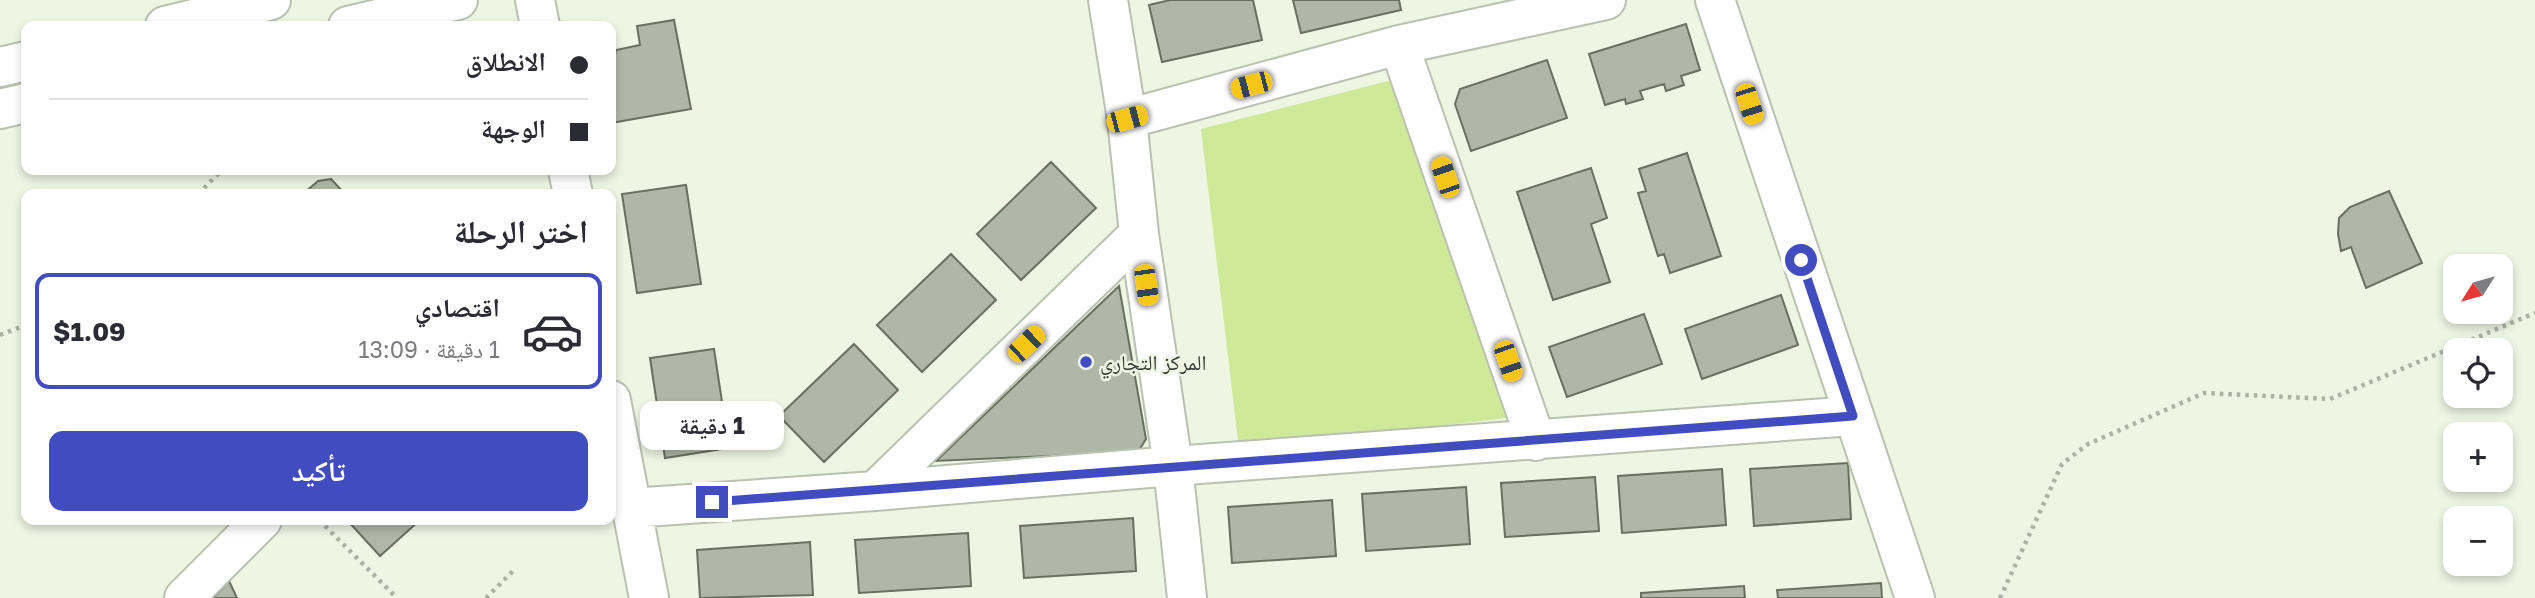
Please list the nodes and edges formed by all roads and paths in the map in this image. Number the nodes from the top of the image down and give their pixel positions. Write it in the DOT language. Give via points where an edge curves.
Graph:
graph roads {
  1 [pos="271,0"];
  2 [pos="458,0"];
  3 [pos="535,0"];
  4 [pos="1108,0"];
  5 [pos="1606,0"];
  6 [pos="1715,0"];
  7 [pos="185,21"];
  8 [pos="369,21"];
  9 [pos="539,21"];
  10 [pos="1399,45"];
  11 [pos="21,62"];
  12 [pos="0,67"];
  13 [pos="21,104"];
  14 [pos="0,109"];
  15 [pos="1127,119"];
  16 [pos="217,175"];
  17 [pos="203,189"];
  18 [pos="1139,233"];
  19 [pos="2535,313"];
  20 [pos="21,327"];
  21 [pos="0,335"];
  22 [pos="1853,416"];
  23 [pos="616,427"];
  24 [pos="1536,441"];
  25 [pos="1173,466"];
  26 [pos="875,491"];
  27 [pos="631,508"];
  28 [pos="257,525"];
  29 [pos="324,525"];
  30 [pos="514,570"];
  31 [pos="184,598"];
  32 [pos="397,598"];
  33 [pos="486,598"];
  34 [pos="649,598"];
  35 [pos="1187,598"];
  36 [pos="1915,598"];
  37 [pos="2000,598"];
  1 -- 7 [label="street"];
  2 -- 8 [label="street"];
  3 -- 9 [label="street"];
  4 -- 15 [label="street"];
  5 -- 10 [label="street"];
  6 -- 22 [label="street"];
  10 -- 15 [label="street"];
  10 -- 24 [label="street"];
  11 -- 12 [label="street"];
  13 -- 14 [label="street"];
  15 -- 18 [label="street"];
  16 -- 17 [label="path"];
  18 -- 25 [label="street"];
  18 -- 26 [label="street"];
  19 -- 37 [label="path" via="2330,399 2204,393 2088,444 2062,464"];
  20 -- 21 [label="path"];
  22 -- 24 [label="street"];
  22 -- 36 [label="street"];
  23 -- 27 [label="street"];
  24 -- 25 [label="street"];
  25 -- 26 [label="street"];
  25 -- 35 [label="street"];
  26 -- 27 [label="street"];
  27 -- 34 [label="street"];
  28 -- 31 [label="street"];
  29 -- 32 [label="path"];
  30 -- 33 [label="path"];
}
